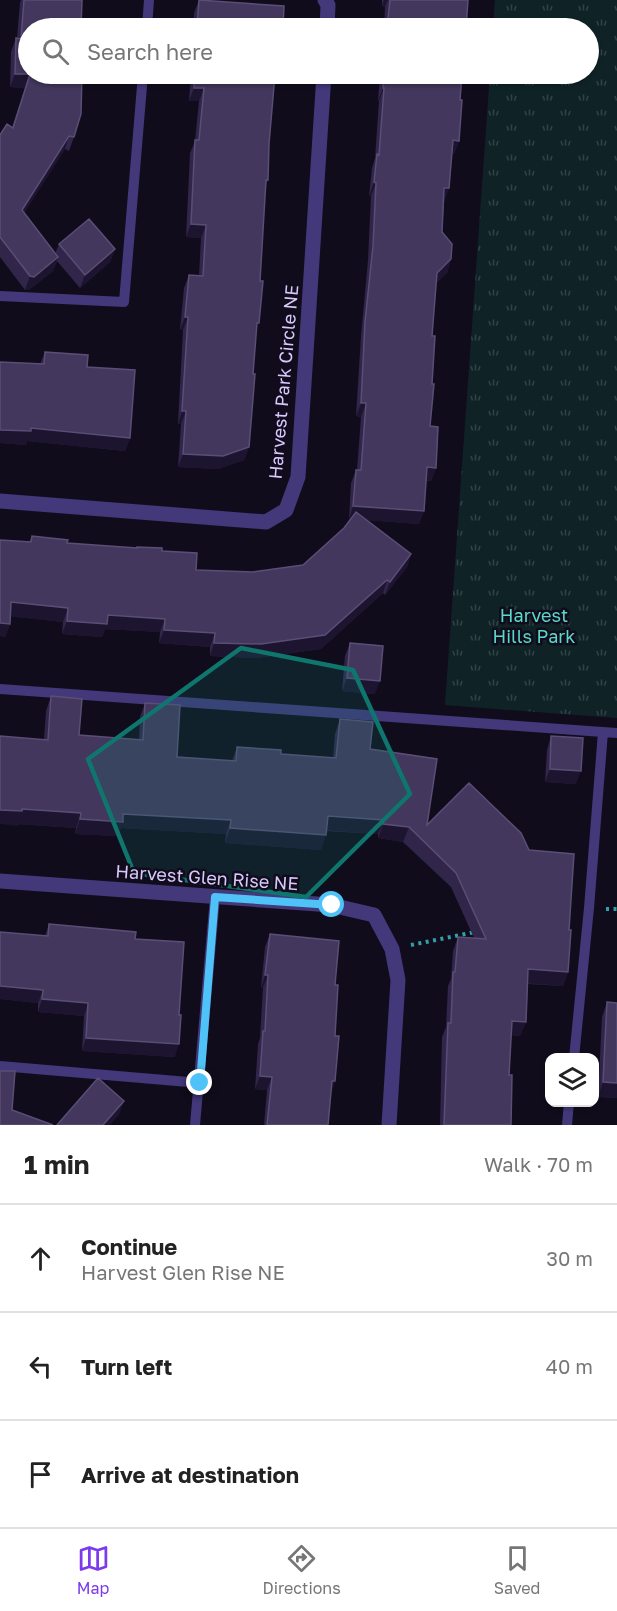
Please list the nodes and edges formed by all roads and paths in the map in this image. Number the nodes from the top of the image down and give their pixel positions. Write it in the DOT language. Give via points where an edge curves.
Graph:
graph roads {
  1 [pos="149,0"];
  2 [pos="325,0"];
  3 [pos="148,18"];
  4 [pos="327,18"];
  5 [pos="142,84"];
  6 [pos="323,84"];
  7 [pos="0,296"];
  8 [pos="0,501"];
  9 [pos="0,689"];
  10 [pos="603,732"];
  11 [pos="617,733"];
  12 [pos="0,881"];
  13 [pos="215,897"];
  14 [pos="589,908"];
  15 [pos="617,909"];
  16 [pos="485,930"];
  17 [pos="392,949"];
  18 [pos="574,1053"];
  19 [pos="0,1066"];
  20 [pos="200,1083"];
  21 [pos="569,1107"];
  22 [pos="195,1125"];
  23 [pos="389,1125"];
  24 [pos="567,1125"];
  1 -- 3 [label="lane"];
  2 -- 4 [label="street"];
  5 -- 7 [label="lane" via="124,302"];
  6 -- 8 [label="street, Harvest Park Circle NE" via="298,477 286,510 266,522"];
  9 -- 10 [label="lane"];
  10 -- 11 [label="lane"];
  10 -- 14 [label="lane"];
  12 -- 13 [label="street, Harvest Glen Rise NE"];
  13 -- 17 [label="street, Harvest Glen Rise NE" via="332,905 374,915"];
  13 -- 20 [label="lane"];
  14 -- 15 [label="path"];
  14 -- 18 [label="lane"];
  16 -- 17 [label="path"];
  17 -- 23 [label="street, Harvest Glen Rise NE" via="398,980"];
  19 -- 20 [label="lane"];
  20 -- 22 [label="lane"];
  21 -- 24 [label="lane"];
}
